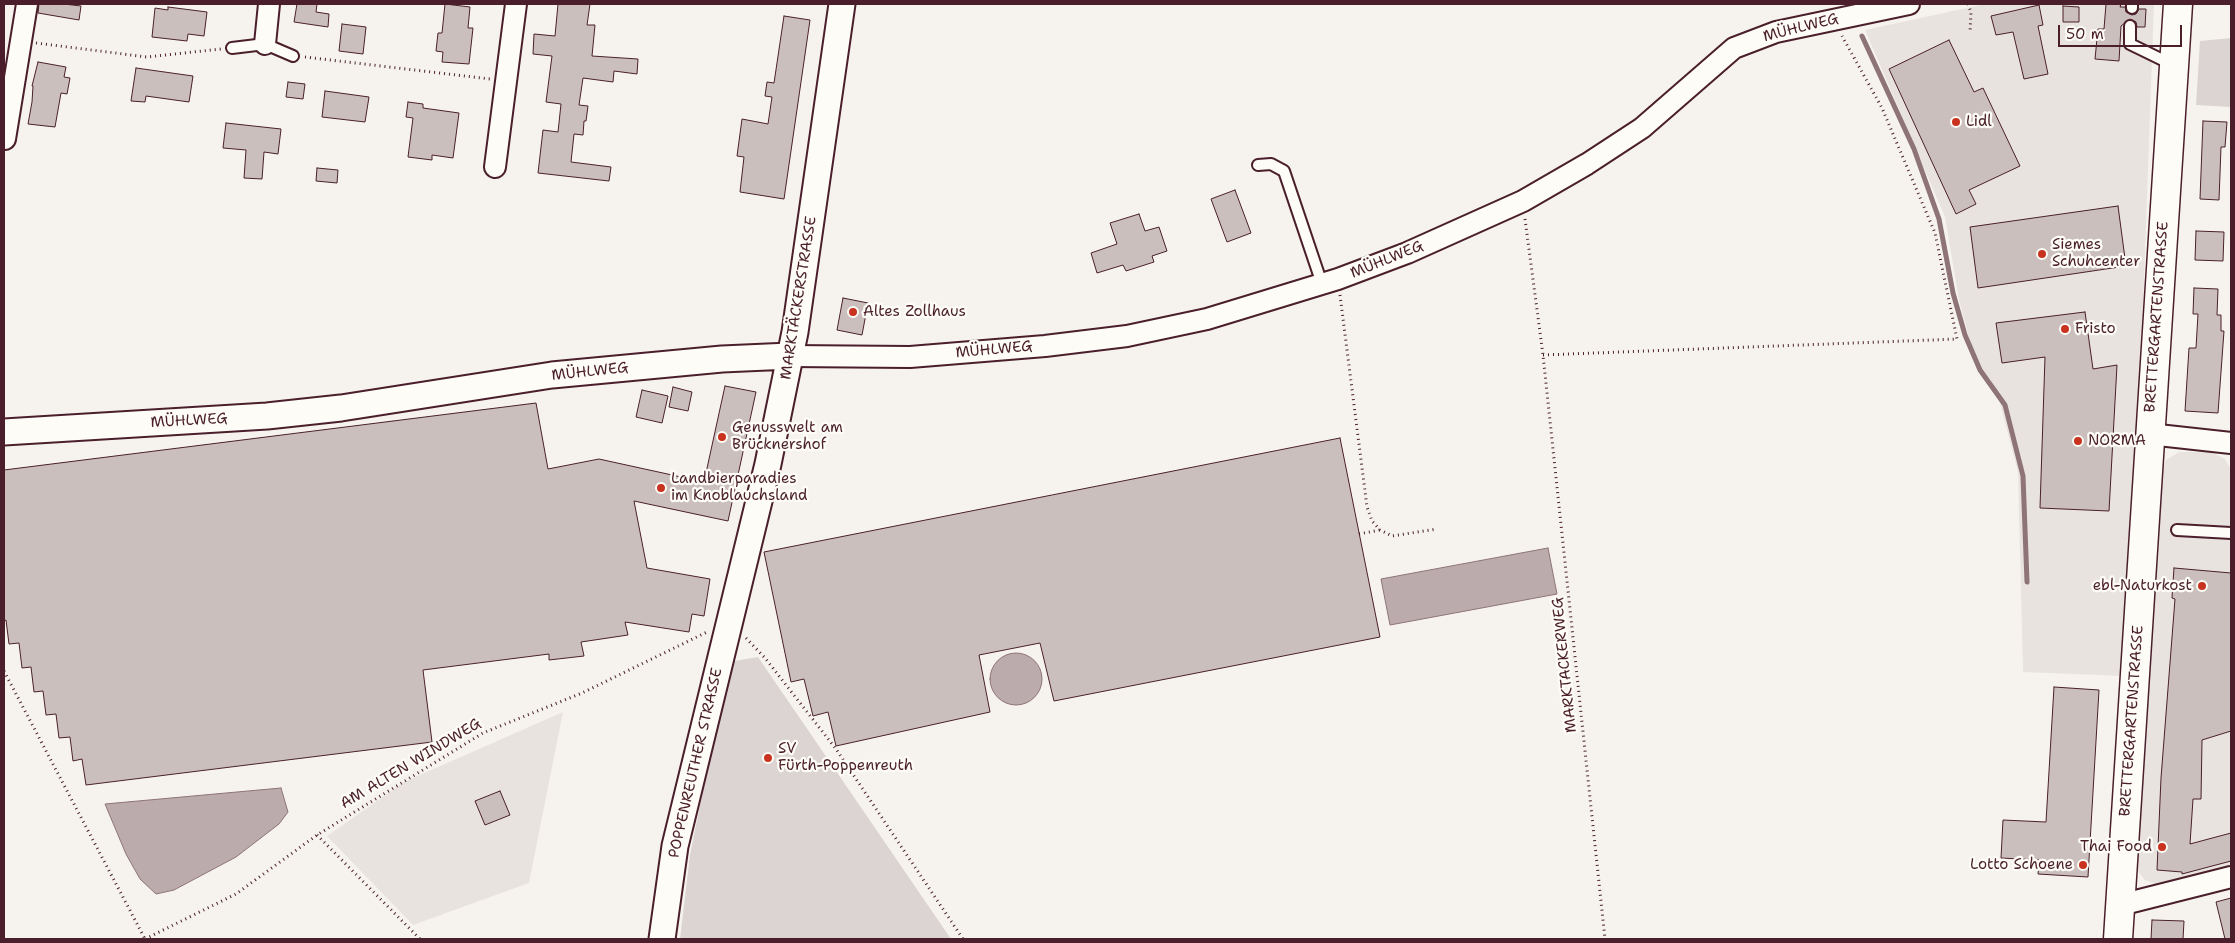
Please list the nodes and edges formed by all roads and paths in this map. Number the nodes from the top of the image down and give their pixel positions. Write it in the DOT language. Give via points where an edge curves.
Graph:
graph roads {
  1 [pos="27,4"];
  2 [pos="269,4"];
  3 [pos="516,4"];
  4 [pos="842,4"];
  5 [pos="1909,4"];
  6 [pos="1968,4"];
  7 [pos="2178,4"];
  8 [pos="1833,21"];
  9 [pos="2130,26"];
  10 [pos="1970,33"];
  11 [pos="12,40"];
  12 [pos="266,44"];
  13 [pos="232,48"];
  14 [pos="293,56"];
  15 [pos="2174,65"];
  16 [pos="506,81"];
  17 [pos="5,139"];
  18 [pos="1258,165"];
  19 [pos="495,167"];
  20 [pos="1522,201"];
  21 [pos="1330,282"];
  22 [pos="1543,355"];
  23 [pos="790,356"];
  24 [pos="4,432"];
  25 [pos="2149,434"];
  26 [pos="2231,443"];
  27 [pos="1380,530"];
  28 [pos="1437,530"];
  29 [pos="2176,530"];
  30 [pos="2231,533"];
  31 [pos="1359,534"];
  32 [pos="738,589"];
  33 [pos="730,621"];
  34 [pos="4,671"];
  35 [pos="317,835"];
  36 [pos="2231,877"];
  37 [pos="2119,925"];
  38 [pos="145,939"];
  39 [pos="420,939"];
  40 [pos="662,939"];
  41 [pos="964,939"];
  42 [pos="1605,939"];
  1 -- 11 [label="street"];
  2 -- 12 [label="street"];
  3 -- 16 [label="street"];
  4 -- 23 [label="street, MARKTÄCKERSTRASSE" via="807,259"];
  5 -- 8 [label="street, MÜHLWEG"];
  6 -- 10 [label="path"];
  7 -- 15 [label="main road, BRETTERGARTENSTRASSE"];
  8 -- 20 [label="street, MÜHLWEG" via="1776,32 1734,48 1642,128"];
  8 -- 22 [label="path" via="1882,108 1935,233 1957,339"];
  9 -- 15 [label="lane" via="2130,44"];
  11 -- 13 [label="path" via="147,57"];
  11 -- 17 [label="street"];
  12 -- 13 [label="lane"];
  12 -- 14 [label="lane"];
  14 -- 16 [label="path"];
  15 -- 25 [label="main road, BRETTERGARTENSTRASSE"];
  16 -- 19 [label="street"];
  18 -- 21 [label="lane" via="1271,164 1284,172"];
  20 -- 21 [label="street, MÜHLWEG" via="1407,253"];
  20 -- 22 [label="path, MARKTACKERWEG"];
  21 -- 23 [label="street, MÜHLWEG" via="1207,319 1128,336 910,357"];
  21 -- 27 [label="path" via="1367,507 1372,521"];
  22 -- 42 [label="path, MARKTACKERWEG"];
  23 -- 24 [label="street, MÜHLWEG" via="552,375 341,408 267,416"];
  23 -- 32 [label="street, MARKTÄCKERSTRASSE"];
  25 -- 26 [label="street"];
  25 -- 37 [label="main road, BRETTERGARTENSTRASSE"];
  27 -- 28 [label="path" via="1392,536"];
  27 -- 31 [label="path"];
  29 -- 30 [label="lane"];
  32 -- 33 [label="street, POPPENREUTHER STRASSE"];
  33 -- 35 [label="path, AM ALTEN WINDWEG" via="582,694 483,732"];
  33 -- 40 [label="street, POPPENREUTHER STRASSE" via="675,846"];
  33 -- 41 [label="path" via="765,658 836,749"];
  34 -- 38 [label="path"];
  35 -- 38 [label="path, AM ALTEN WINDWEG" via="236,894"];
  35 -- 39 [label="path"];
  36 -- 37 [label="street"];
}
